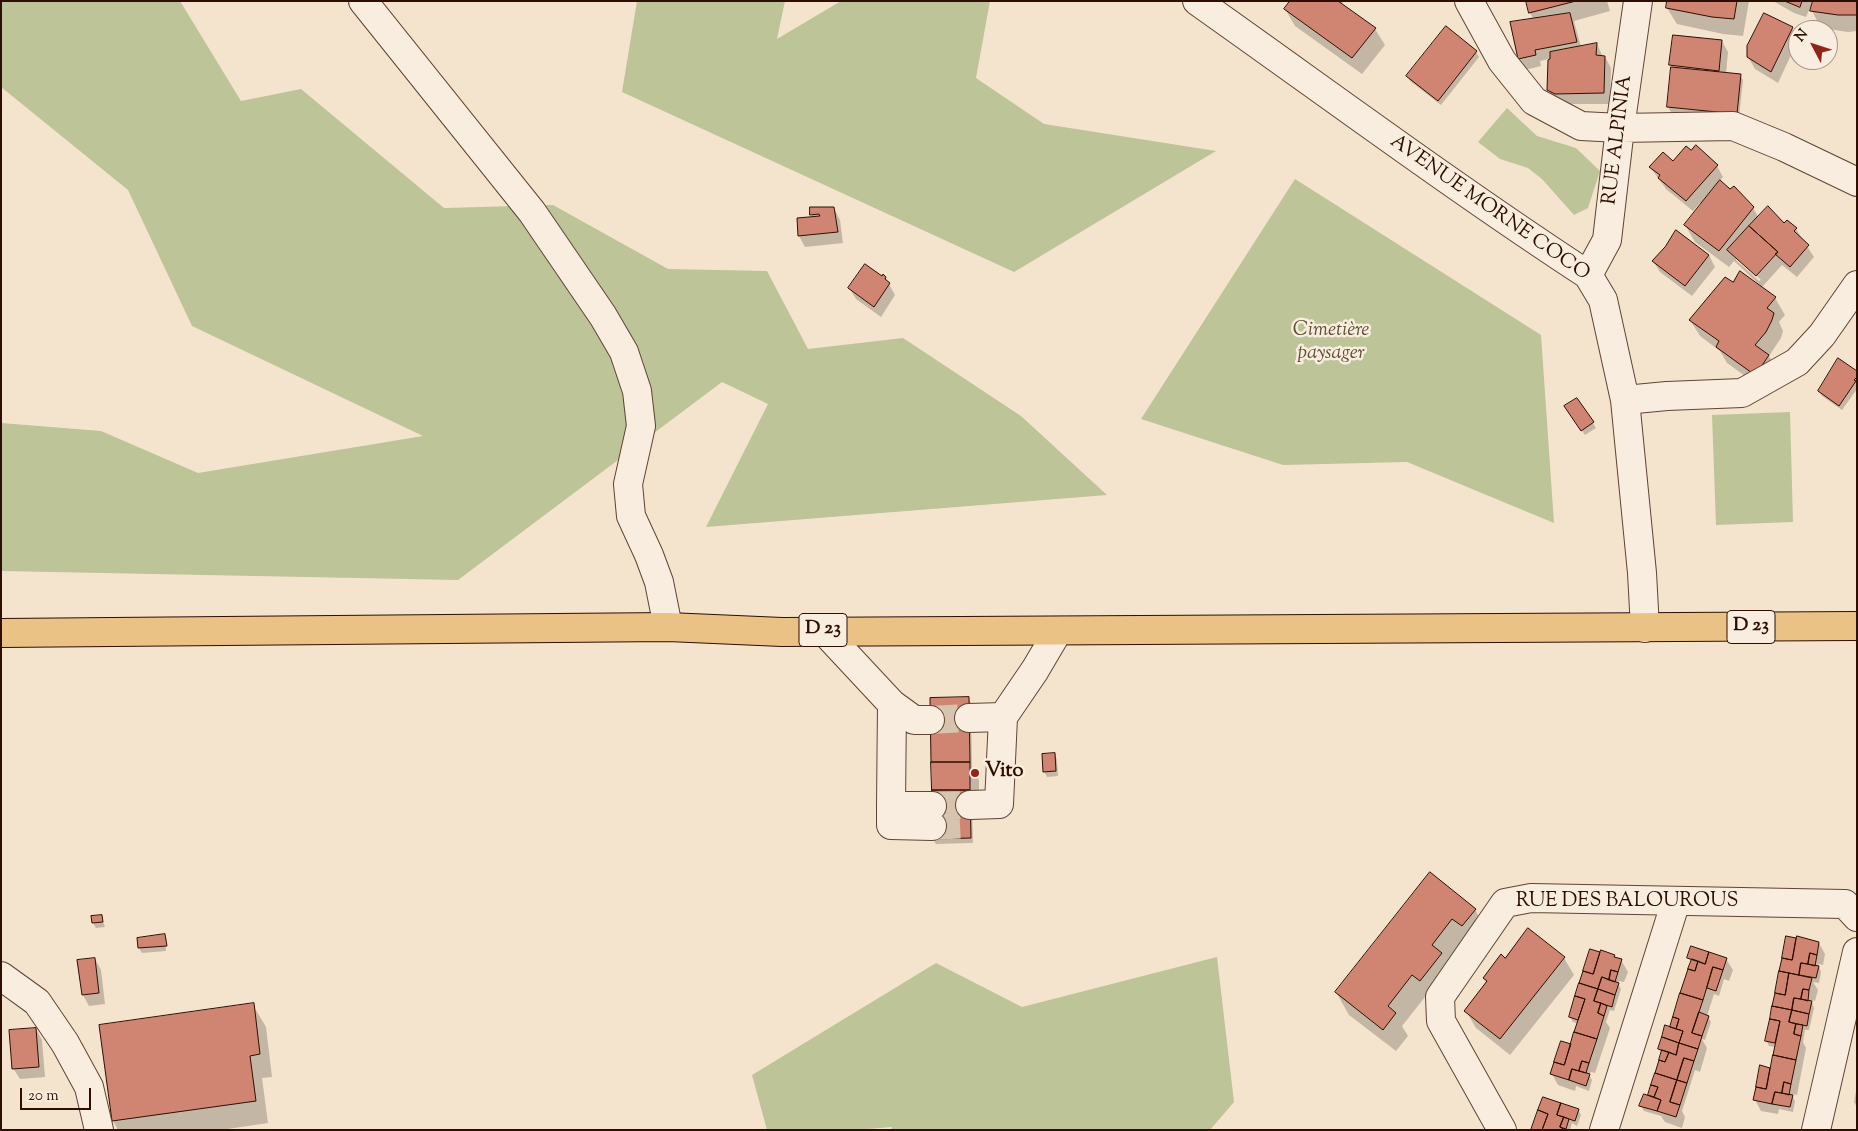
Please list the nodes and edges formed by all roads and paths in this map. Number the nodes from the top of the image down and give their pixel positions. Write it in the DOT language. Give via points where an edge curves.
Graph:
graph roads {
  1 [pos="363,1"];
  2 [pos="1197,1"];
  3 [pos="1469,1"];
  4 [pos="1638,1"];
  5 [pos="1620,128"];
  6 [pos="1857,182"];
  7 [pos="1588,275"];
  8 [pos="1857,285"];
  9 [pos="1625,400"];
  10 [pos="1857,626"];
  11 [pos="668,627"];
  12 [pos="1645,628"];
  13 [pos="823,630"];
  14 [pos="1058,631"];
  15 [pos="1,633"];
  16 [pos="892,704"];
  17 [pos="1003,717"];
  18 [pos="969,718"];
  19 [pos="930,720"];
  20 [pos="970,814"];
  21 [pos="932,816"];
  22 [pos="1676,901"];
  23 [pos="1857,917"];
  24 [pos="1857,952"];
  25 [pos="1,976"];
  26 [pos="99,1130"];
  27 [pos="1502,1130"];
  28 [pos="1604,1130"];
  29 [pos="1816,1130"];
  1 -- 11 [label="street" via="532,212 624,352 637,391 641,426 628,484 631,516 659,582"];
  2 -- 7 [label="street, AVENUE MORNE COCO" via="1402,148"];
  3 -- 5 [label="street" via="1502,61 1534,101 1581,126"];
  4 -- 5 [label="street, RUE ALPINIA"];
  5 -- 6 [label="street" via="1733,126"];
  5 -- 7 [label="street, RUE ALPINIA" via="1607,240"];
  7 -- 9 [label="street, AVENUE MORNE COCO" via="1603,300"];
  8 -- 9 [label="street" via="1822,335 1797,362 1742,393"];
  9 -- 12 [label="street, AVENUE MORNE COCO"];
  10 -- 12 [label="main road, D 23"];
  11 -- 13 [label="main road, D 23" via="782,632"];
  11 -- 15 [label="main road, D 23"];
  12 -- 14 [label="main road, D 23"];
  13 -- 14 [label="main road, D 23"];
  13 -- 16 [label="street"];
  14 -- 17 [label="street"];
  16 -- 19 [label="street" via="914,720"];
  16 -- 21 [label="street" via="891,806"];
  17 -- 18 [label="street"];
  17 -- 20 [label="street" via="999,804"];
  22 -- 23 [label="street, RUE DES BALOUROUS" via="1845,904"];
  22 -- 27 [label="street, RUE DES BALOUROUS" via="1531,898 1505,903 1440,997 1441,1021"];
  22 -- 28 [label="street"];
  24 -- 29 [label="street"];
  25 -- 26 [label="street" via="37,1002 65,1043 89,1087"];
}
